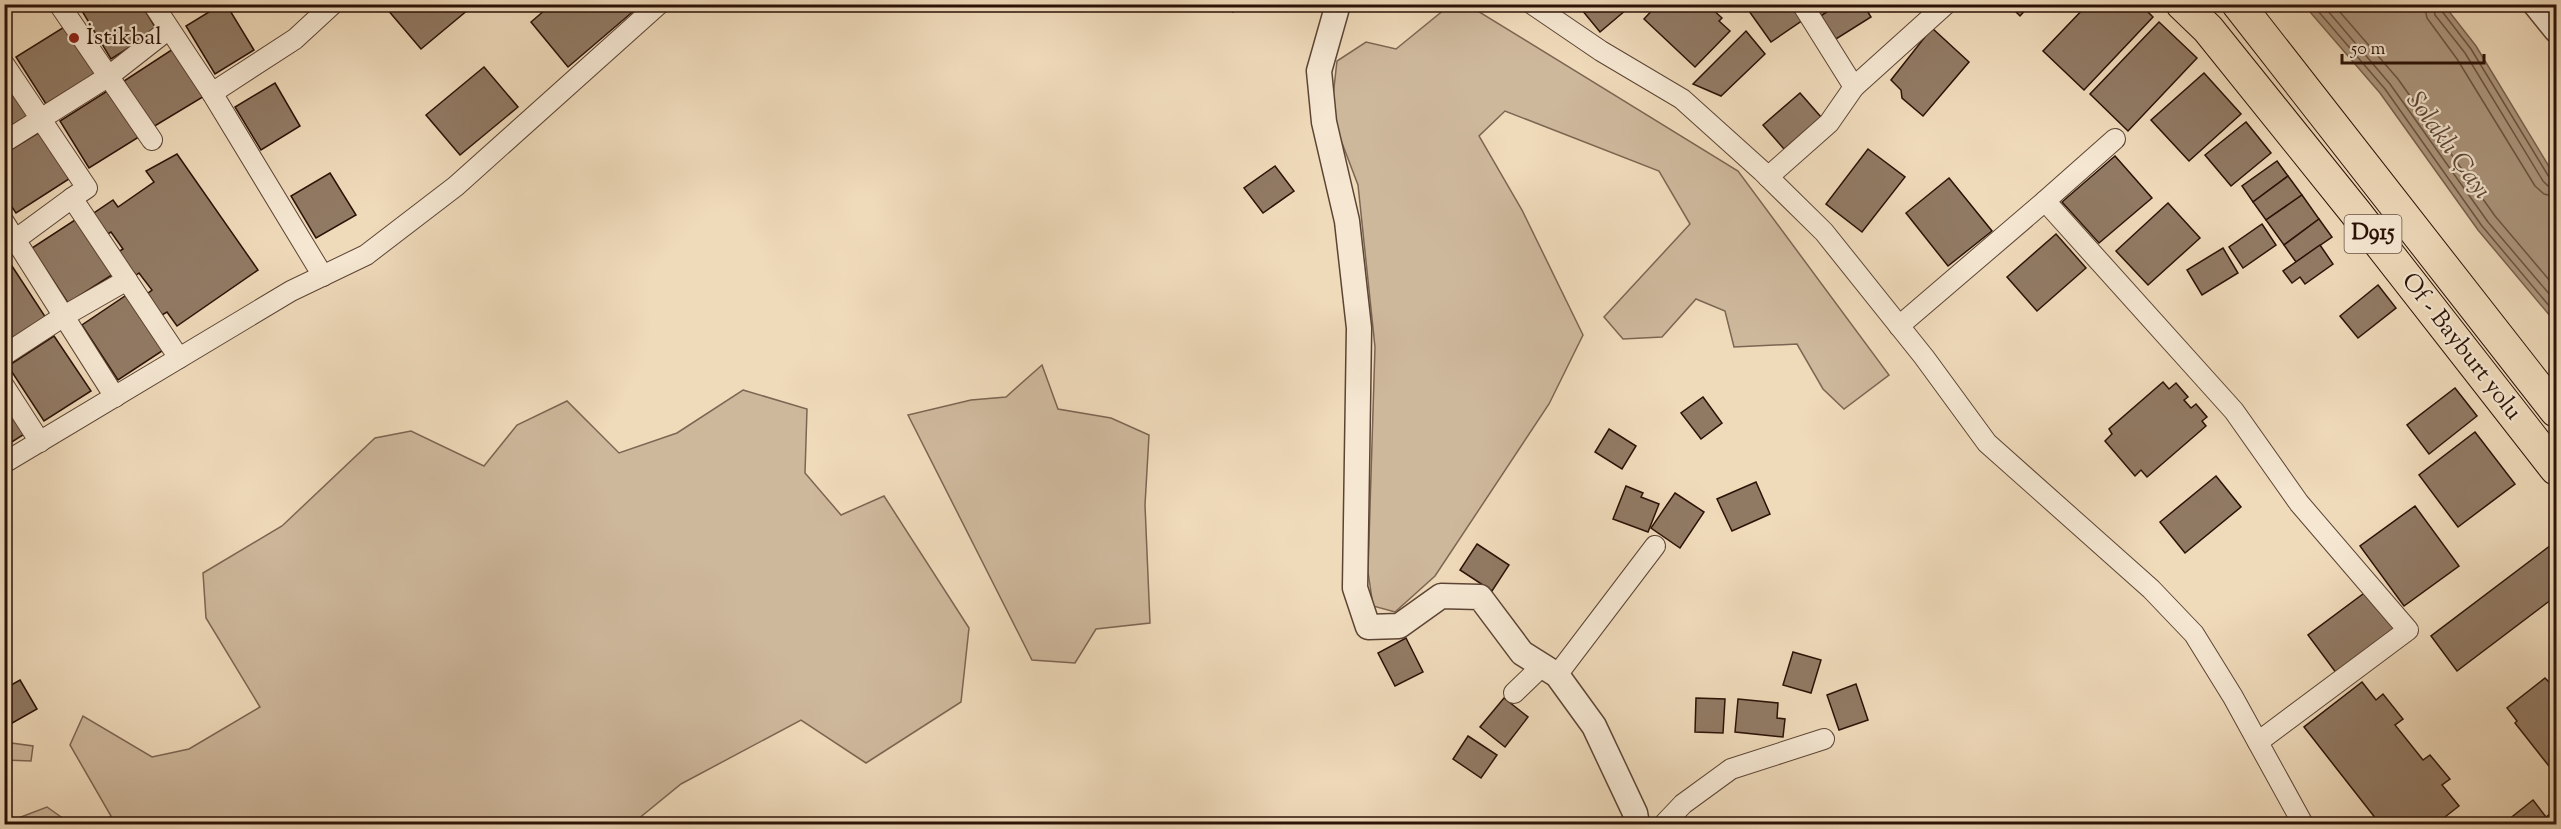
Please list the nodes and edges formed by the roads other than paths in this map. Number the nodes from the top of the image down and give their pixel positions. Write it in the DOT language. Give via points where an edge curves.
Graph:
graph roads {
  1 [pos="59,4"];
  2 [pos="153,4"];
  3 [pos="333,4"];
  4 [pos="659,4"];
  5 [pos="1338,4"];
  6 [pos="1532,4"];
  7 [pos="1802,4"];
  8 [pos="1946,4"];
  9 [pos="2182,4"];
  10 [pos="2238,4"];
  11 [pos="2535,4"];
  12 [pos="169,29"];
  13 [pos="2556,30"];
  14 [pos="4,63"];
  15 [pos="108,76"];
  16 [pos="1854,87"];
  17 [pos="212,93"];
  18 [pos="41,119"];
  19 [pos="2115,139"];
  20 [pos="152,140"];
  21 [pos="4,142"];
  22 [pos="1768,177"];
  23 [pos="72,198"];
  24 [pos="2045,201"];
  25 [pos="4,222"];
  26 [pos="10,243"];
  27 [pos="323,276"];
  28 [pos="127,280"];
  29 [pos="64,316"];
  30 [pos="1899,326"];
  31 [pos="4,355"];
  32 [pos="179,358"];
  33 [pos="4,386"];
  34 [pos="116,397"];
  35 [pos="2556,411"];
  36 [pos="40,442"];
  37 [pos="4,463"];
  38 [pos="2556,469"];
  39 [pos="1655,546"];
  40 [pos="1550,670"];
  41 [pos="1514,693"];
  42 [pos="1824,739"];
  43 [pos="2258,742"];
  44 [pos="1637,825"];
  45 [pos="1664,825"];
  46 [pos="2303,825"];
  1 -- 15 [label="street"];
  2 -- 12 [label="street"];
  3 -- 17 [label="street" via="295,39"];
  4 -- 27 [label="street" via="456,186 366,255"];
  5 -- 40 [label="street" via="1319,71 1324,122 1347,220 1359,328 1355,588 1368,627 1399,626 1441,596 1480,597 1522,653"];
  6 -- 22 [label="street" via="1682,99"];
  7 -- 16 [label="street"];
  8 -- 16 [label="street"];
  9 -- 38 [label="highway, Of - Bayburt yolu / D915" via="2208,29 2334,185"];
  10 -- 35 [label="highway, Of - Bayburt yolu / D915"];
  11 -- 13 [label="street"];
  12 -- 15 [label="street"];
  12 -- 17 [label="street"];
  14 -- 18 [label="street"];
  15 -- 18 [label="street"];
  15 -- 20 [label="street"];
  16 -- 22 [label="street" via="1829,123"];
  17 -- 27 [label="street"];
  18 -- 21 [label="street"];
  18 -- 23 [label="street" via="87,188"];
  19 -- 24 [label="street"];
  22 -- 30 [label="street" via="1824,232"];
  23 -- 26 [label="street"];
  23 -- 28 [label="street"];
  24 -- 30 [label="street"];
  24 -- 43 [label="street" via="2234,411 2300,503 2408,630"];
  25 -- 26 [label="street"];
  26 -- 29 [label="street"];
  27 -- 32 [label="street"];
  28 -- 29 [label="street"];
  28 -- 32 [label="street"];
  29 -- 31 [label="street"];
  29 -- 34 [label="street"];
  30 -- 43 [label="street" via="1987,443 2151,589 2194,633"];
  32 -- 34 [label="street"];
  33 -- 36 [label="street"];
  34 -- 36 [label="street"];
  36 -- 37 [label="street"];
  39 -- 40 [label="street"];
  40 -- 41 [label="street"];
  40 -- 44 [label="street" via="1594,726"];
  42 -- 45 [label="street" via="1731,769 1683,804"];
  43 -- 46 [label="street"];
}
